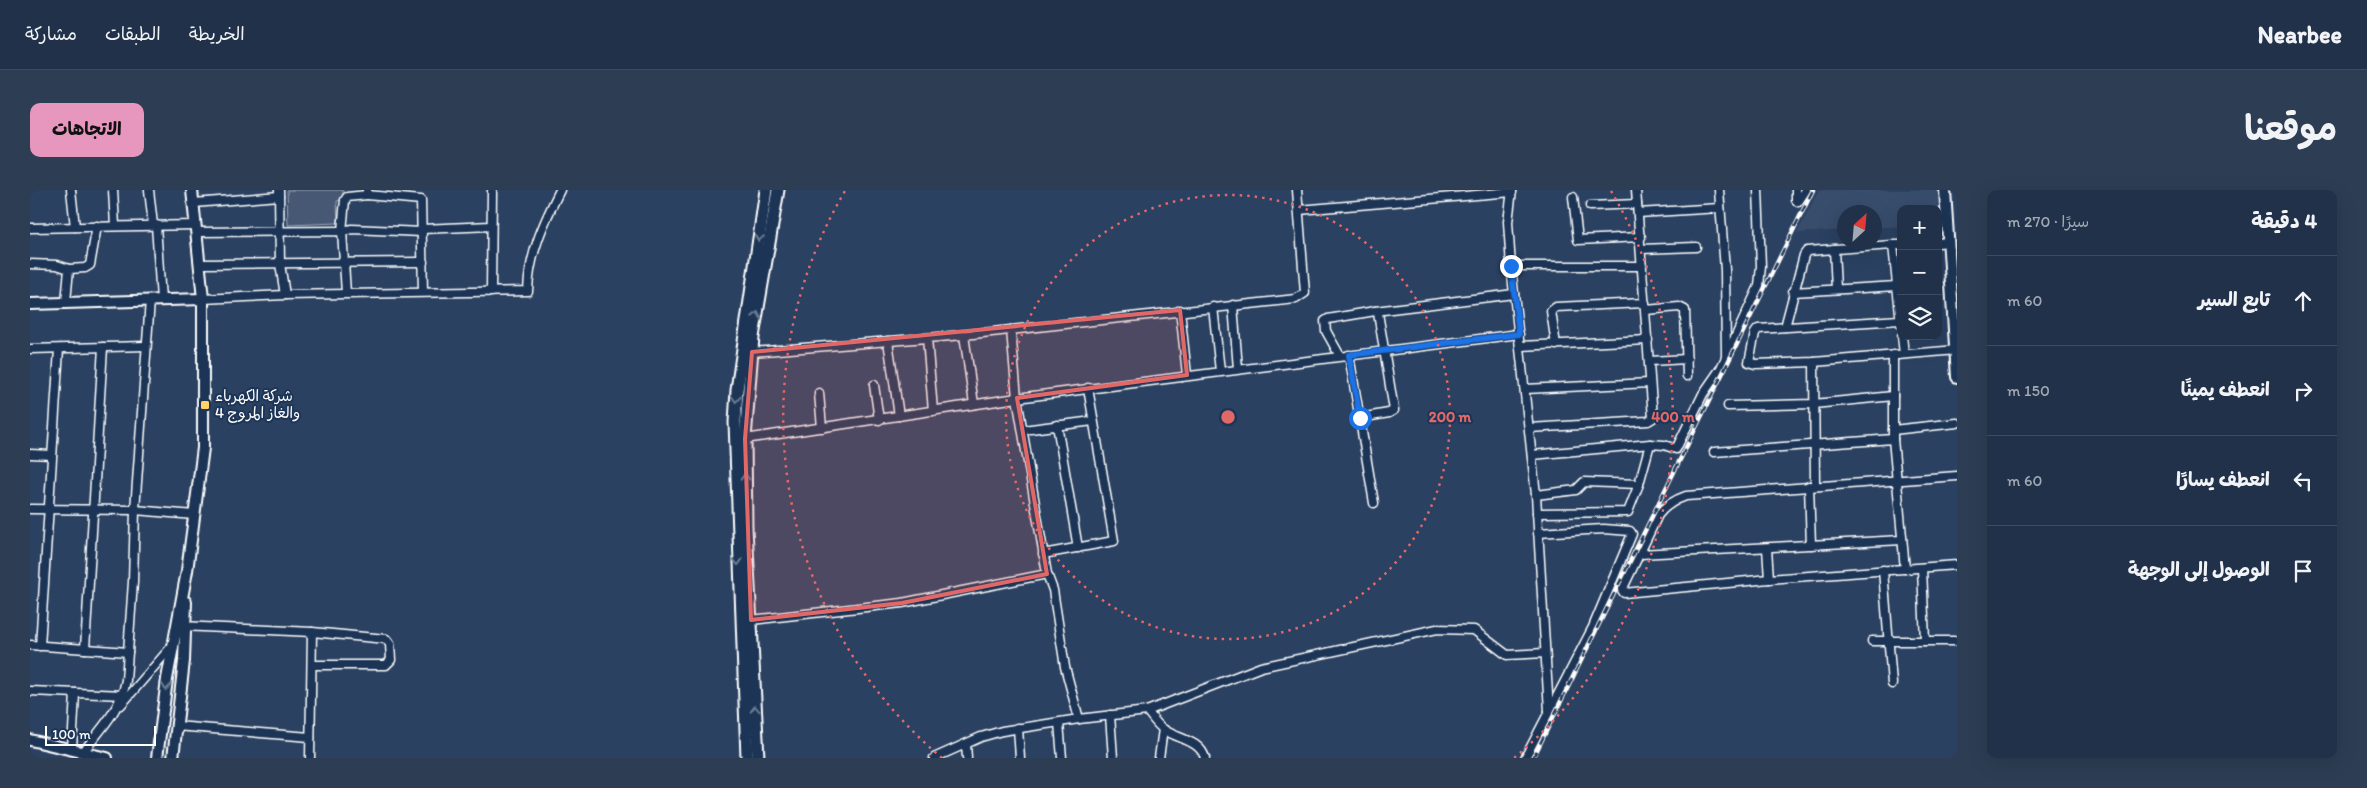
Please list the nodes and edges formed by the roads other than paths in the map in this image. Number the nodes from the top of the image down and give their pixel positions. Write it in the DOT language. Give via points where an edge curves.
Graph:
graph roads {
  1 [pos="71,190"];
  2 [pos="113,190"];
  3 [pos="149,190"];
  4 [pos="192,190"];
  5 [pos="492,190"];
  6 [pos="560,190"];
  7 [pos="766,190"];
  8 [pos="778,190"];
  9 [pos="1297,190"];
  10 [pos="1636,190"];
  11 [pos="1719,190"];
  12 [pos="1758,190"];
  13 [pos="1796,190"];
  14 [pos="1806,190"];
  15 [pos="1945,190"];
  16 [pos="1512,191"];
  17 [pos="279,193"];
  18 [pos="367,193"];
  19 [pos="1573,197"];
  20 [pos="194,203"];
  21 [pos="1637,204"];
  22 [pos="1590,206"];
  23 [pos="1720,208"];
  24 [pos="1298,210"];
  25 [pos="1638,214"];
  26 [pos="155,225"];
  27 [pos="97,226"];
  28 [pos="115,226"];
  29 [pos="491,226"];
  30 [pos="75,227"];
  31 [pos="30,228"];
  32 [pos="196,228"];
  33 [pos="280,230"];
  34 [pos="422,230"];
  35 [pos="342,231"];
  36 [pos="1641,238"];
  37 [pos="1949,242"];
  38 [pos="1942,243"];
  39 [pos="1897,245"];
  40 [pos="1696,247"];
  41 [pos="1641,249"];
  42 [pos="1834,249"];
  43 [pos="423,262"];
  44 [pos="30,264"];
  45 [pos="200,264"];
  46 [pos="280,264"];
  47 [pos="344,264"];
  48 [pos="1511,266"];
  49 [pos="1642,266"];
  50 [pos="69,269"];
  51 [pos="1897,286"];
  52 [pos="1836,289"];
  53 [pos="423,292"];
  54 [pos="492,292"];
  55 [pos="1793,292"];
  56 [pos="346,293"];
  57 [pos="1514,294"];
  58 [pos="285,295"];
  59 [pos="203,299"];
  60 [pos="150,300"];
  61 [pos="161,300"];
  62 [pos="66,302"];
  63 [pos="30,304"];
  64 [pos="1233,305"];
  65 [pos="1213,307"];
  66 [pos="1646,307"];
  67 [pos="1180,310"];
  68 [pos="1375,311"];
  69 [pos="1897,320"];
  70 [pos="1784,327"];
  71 [pos="1011,330"];
  72 [pos="1519,334"];
  73 [pos="964,335"];
  74 [pos="927,338"];
  75 [pos="1648,340"];
  76 [pos="1902,340"];
  77 [pos="888,341"];
  78 [pos="1556,345"];
  79 [pos="146,346"];
  80 [pos="1520,346"];
  81 [pos="103,347"];
  82 [pos="30,349"];
  83 [pos="59,349"];
  84 [pos="1956,350"];
  85 [pos="1385,351"];
  86 [pos="752,352"];
  87 [pos="1904,354"];
  88 [pos="1349,355"];
  89 [pos="1893,355"];
  90 [pos="1340,356"];
  91 [pos="1726,357"];
  92 [pos="1687,359"];
  93 [pos="1650,361"];
  94 [pos="1814,362"];
  95 [pos="1238,369"];
  96 [pos="1220,371"];
  97 [pos="1187,375"];
  98 [pos="1687,376"];
  99 [pos="1957,377"];
  100 [pos="1650,383"];
  101 [pos="874,386"];
  102 [pos="1088,388"];
  103 [pos="1525,388"];
  104 [pos="819,393"];
  105 [pos="1893,396"];
  106 [pos="1017,398"];
  107 [pos="974,404"];
  108 [pos="1814,404"];
  109 [pos="1728,406"];
  110 [pos="933,411"];
  111 [pos="899,416"];
  112 [pos="1360,418"];
  113 [pos="879,420"];
  114 [pos="1093,421"];
  115 [pos="1957,422"];
  116 [pos="1057,425"];
  117 [pos="822,428"];
  118 [pos="1529,428"];
  119 [pos="1023,430"];
  120 [pos="1893,430"];
  121 [pos="745,439"];
  122 [pos="1893,439"];
  123 [pos="1650,444"];
  124 [pos="1814,444"];
  125 [pos="1714,452"];
  126 [pos="30,454"];
  127 [pos="52,455"];
  128 [pos="1532,455"];
  129 [pos="1957,476"];
  130 [pos="1897,481"];
  131 [pos="1639,484"];
  132 [pos="1812,486"];
  133 [pos="1536,495"];
  134 [pos="1374,503"];
  135 [pos="30,509"];
  136 [pos="92,509"];
  137 [pos="135,510"];
  138 [pos="49,511"];
  139 [pos="1537,513"];
  140 [pos="194,515"];
  141 [pos="1538,532"];
  142 [pos="1902,540"];
  143 [pos="1811,545"];
  144 [pos="1078,548"];
  145 [pos="1767,548"];
  146 [pos="1043,554"];
  147 [pos="1640,554"];
  148 [pos="1957,565"];
  149 [pos="1922,568"];
  150 [pos="1905,569"];
  151 [pos="1883,570"];
  152 [pos="1047,574"];
  153 [pos="1769,579"];
  154 [pos="751,620"];
  155 [pos="181,626"];
  156 [pos="312,632"];
  157 [pos="1924,640"];
  158 [pos="1872,641"];
  159 [pos="1889,641"];
  160 [pos="1957,641"];
  161 [pos="30,646"];
  162 [pos="40,646"];
  163 [pos="172,646"];
  164 [pos="85,649"];
  165 [pos="128,652"];
  166 [pos="1545,653"];
  167 [pos="312,665"];
  168 [pos="1892,684"];
  169 [pos="30,691"];
  170 [pos="75,693"];
  171 [pos="123,695"];
  172 [pos="116,710"];
  173 [pos="1148,711"];
  174 [pos="1549,711"];
  175 [pos="1110,715"];
  176 [pos="1078,719"];
  177 [pos="1059,723"];
  178 [pos="176,726"];
  179 [pos="1018,728"];
  180 [pos="1163,729"];
  181 [pos="310,737"];
  182 [pos="30,740"];
  183 [pos="966,744"];
  184 [pos="72,749"];
  185 [pos="83,752"];
  186 [pos="107,758"];
  187 [pos="157,758"];
  188 [pos="173,758"];
  189 [pos="310,758"];
  190 [pos="747,758"];
  191 [pos="758,758"];
  192 [pos="934,758"];
  193 [pos="967,758"];
  194 [pos="1020,758"];
  195 [pos="1062,758"];
  196 [pos="1114,758"];
  197 [pos="1159,758"];
  198 [pos="1205,758"];
  199 [pos="1525,758"];
  1 -- 30 [label="street"];
  2 -- 28 [label="street"];
  3 -- 26 [label="street"];
  4 -- 20 [label="street"];
  5 -- 29 [label="street"];
  6 -- 54 [label="street" via="536,241 528,291"];
  7 -- 190 [label="main road, one-way" via="735,422"];
  86 -- 8 [label="main road, one-way"];
  9 -- 24 [label="street"];
  10 -- 21 [label="street"];
  11 -- 23 [label="street"];
  12 -- 91 [label="street" via="1759,286"];
  13 -- 14 [label="street" via="1798,202"];
  15 -- 37 [label="street"];
  16 -- 24 [label="street"];
  16 -- 48 [label="street" via="1508,222"];
  17 -- 20 [label="street"];
  17 -- 33 [label="street"];
  18 -- 34 [label="street" via="421,200"];
  18 -- 35 [label="street" via="345,200"];
  19 -- 36 [label="street" via="1578,240"];
  20 -- 32 [label="street"];
  21 -- 22 [label="street"];
  21 -- 25 [label="street"];
  23 -- 25 [label="street"];
  23 -- 91 [label="street" via="1725,270"];
  24 -- 64 [label="street" via="1305,293 1296,299"];
  25 -- 36 [label="street"];
  26 -- 28 [label="street"];
  26 -- 32 [label="street"];
  26 -- 61 [label="street"];
  27 -- 28 [label="street"];
  27 -- 30 [label="street"];
  27 -- 50 [label="street" via="90,265"];
  29 -- 34 [label="street"];
  29 -- 54 [label="street"];
  30 -- 31 [label="street"];
  32 -- 33 [label="street"];
  32 -- 45 [label="street"];
  33 -- 35 [label="street"];
  33 -- 46 [label="street"];
  34 -- 35 [label="street"];
  34 -- 43 [label="street"];
  35 -- 47 [label="street"];
  36 -- 41 [label="street"];
  37 -- 38 [label="street"];
  37 -- 84 [label="street"];
  39 -- 42 [label="street"];
  40 -- 41 [label="street"];
  41 -- 49 [label="street"];
  42 -- 52 [label="street"];
  42 -- 55 [label="street" via="1812,249 1804,255"];
  43 -- 47 [label="street"];
  43 -- 53 [label="street"];
  44 -- 50 [label="street"];
  45 -- 46 [label="street"];
  45 -- 59 [label="street"];
  46 -- 47 [label="street"];
  46 -- 58 [label="street"];
  47 -- 56 [label="street"];
  48 -- 49 [label="street"];
  48 -- 57 [label="street"];
  49 -- 66 [label="street"];
  50 -- 62 [label="street"];
  51 -- 52 [label="street"];
  52 -- 55 [label="street"];
  53 -- 54 [label="street"];
  53 -- 56 [label="street"];
  55 -- 70 [label="street"];
  56 -- 58 [label="street"];
  57 -- 68 [label="street"];
  57 -- 72 [label="street"];
  58 -- 59 [label="street"];
  59 -- 61 [label="street"];
  59 -- 140 [label="street" via="202,448"];
  60 -- 61 [label="street"];
  60 -- 62 [label="street"];
  60 -- 79 [label="street"];
  62 -- 63 [label="street"];
  64 -- 65 [label="street"];
  64 -- 95 [label="street"];
  65 -- 67 [label="street"];
  65 -- 96 [label="street"];
  66 -- 75 [label="street"];
  66 -- 78 [label="street" via="1556,307 1551,311"];
  66 -- 92 [label="street" via="1684,308"];
  67 -- 71 [label="street"];
  67 -- 97 [label="street"];
  68 -- 85 [label="street"];
  68 -- 90 [label="street" via="1325,321 1326,331"];
  69 -- 70 [label="street"];
  70 -- 94 [label="street" via="1756,330 1749,362"];
  71 -- 73 [label="street"];
  71 -- 106 [label="street"];
  72 -- 80 [label="street"];
  72 -- 85 [label="street"];
  73 -- 74 [label="street"];
  73 -- 107 [label="street"];
  74 -- 77 [label="street"];
  74 -- 110 [label="street"];
  75 -- 78 [label="street"];
  75 -- 93 [label="street"];
  76 -- 87 [label="street"];
  77 -- 86 [label="street"];
  77 -- 111 [label="street"];
  78 -- 80 [label="street"];
  79 -- 81 [label="street"];
  79 -- 137 [label="street"];
  80 -- 103 [label="street"];
  81 -- 83 [label="street"];
  81 -- 136 [label="street"];
  82 -- 83 [label="street"];
  83 -- 127 [label="street"];
  84 -- 87 [label="street"];
  84 -- 99 [label="street"];
  85 -- 88 [label="street"];
  85 -- 112 [label="street" via="1394,410"];
  86 -- 121 [label="main road"];
  87 -- 89 [label="street"];
  88 -- 90 [label="street"];
  88 -- 112 [label="street"];
  89 -- 94 [label="street"];
  89 -- 105 [label="street"];
  90 -- 95 [label="street"];
  91 -- 123 [label="street" via="1703,394 1676,450 1664,444"];
  92 -- 93 [label="street"];
  92 -- 98 [label="street"];
  93 -- 100 [label="street"];
  94 -- 108 [label="street"];
  95 -- 96 [label="street"];
  96 -- 97 [label="street"];
  97 -- 102 [label="street"];
  100 -- 103 [label="street"];
  100 -- 118 [label="street" via="1653,416 1650,420"];
  101 -- 113 [label="street"];
  102 -- 106 [label="street"];
  102 -- 114 [label="street"];
  103 -- 118 [label="street"];
  104 -- 117 [label="street"];
  105 -- 108 [label="street"];
  105 -- 120 [label="street"];
  106 -- 107 [label="street"];
  106 -- 119 [label="street"];
  107 -- 110 [label="street"];
  108 -- 109 [label="street"];
  108 -- 124 [label="street"];
  110 -- 111 [label="street"];
  111 -- 113 [label="street"];
  112 -- 134 [label="street"];
  113 -- 117 [label="street"];
  114 -- 116 [label="street"];
  114 -- 144 [label="street" via="1114,541"];
  115 -- 120 [label="street"];
  116 -- 119 [label="street"];
  116 -- 144 [label="street"];
  117 -- 121 [label="street"];
  118 -- 128 [label="street"];
  119 -- 146 [label="street"];
  120 -- 122 [label="street"];
  154 -- 121 [label="main road, one-way"];
  122 -- 124 [label="street"];
  122 -- 130 [label="street"];
  123 -- 128 [label="street"];
  123 -- 131 [label="street"];
  124 -- 125 [label="street"];
  124 -- 132 [label="street"];
  126 -- 127 [label="street"];
  127 -- 138 [label="street"];
  128 -- 133 [label="street"];
  129 -- 130 [label="street"];
  130 -- 132 [label="street"];
  130 -- 142 [label="street"];
  131 -- 133 [label="street" via="1584,482 1576,490"];
  131 -- 139 [label="street" via="1630,509 1624,514 1590,511"];
  132 -- 143 [label="street"];
  132 -- 147 [label="street" via="1677,499 1658,515"];
  133 -- 139 [label="street"];
  135 -- 138 [label="street"];
  136 -- 137 [label="street"];
  136 -- 138 [label="street"];
  136 -- 164 [label="street"];
  137 -- 140 [label="street"];
  137 -- 165 [label="street"];
  138 -- 162 [label="street"];
  139 -- 141 [label="street"];
  140 -- 155 [label="street"];
  141 -- 166 [label="street"];
  141 -- 174 [label="street" via="1604,529 1630,531 1632,534 1593,626"];
  142 -- 143 [label="street"];
  142 -- 150 [label="street"];
  143 -- 145 [label="street"];
  144 -- 146 [label="street"];
  145 -- 147 [label="street"];
  145 -- 153 [label="street"];
  146 -- 152 [label="street"];
  147 -- 153 [label="street" via="1622,590 1624,593"];
  148 -- 149 [label="street"];
  149 -- 150 [label="street"];
  149 -- 157 [label="street"];
  150 -- 151 [label="street"];
  151 -- 153 [label="street"];
  151 -- 159 [label="street"];
  152 -- 154 [label="street" via="902,603"];
  152 -- 176 [label="street" via="1053,590 1065,667"];
  191 -- 154 [label="main road, one-way"];
  155 -- 156 [label="street"];
  155 -- 163 [label="street"];
  155 -- 178 [label="street" via="184,661"];
  156 -- 167 [label="street"];
  156 -- 167 [label="street" via="386,639 390,644 391,660 386,666"];
  157 -- 159 [label="street"];
  157 -- 160 [label="street"];
  158 -- 159 [label="street"];
  159 -- 168 [label="street"];
  161 -- 162 [label="street"];
  162 -- 164 [label="street"];
  163 -- 172 [label="street"];
  163 -- 187 [label="street, one-way"];
  164 -- 165 [label="street"];
  165 -- 171 [label="street"];
  166 -- 173 [label="street" via="1507,655 1474,630 1437,629 1261,666"];
  166 -- 174 [label="street"];
  167 -- 181 [label="street"];
  169 -- 170 [label="street"];
  170 -- 171 [label="street"];
  170 -- 184 [label="street"];
  171 -- 172 [label="street"];
  172 -- 185 [label="street"];
  173 -- 175 [label="street"];
  173 -- 180 [label="street"];
  174 -- 199 [label="street"];
  175 -- 176 [label="street"];
  175 -- 196 [label="street"];
  176 -- 177 [label="street"];
  177 -- 179 [label="street"];
  177 -- 195 [label="street"];
  178 -- 181 [label="street"];
  178 -- 188 [label="street"];
  179 -- 183 [label="street"];
  179 -- 194 [label="street"];
  180 -- 197 [label="street"];
  180 -- 198 [label="street" via="1195,744"];
  181 -- 189 [label="street"];
  182 -- 184 [label="street"];
  183 -- 192 [label="street"];
  183 -- 193 [label="street"];
  184 -- 185 [label="street"];
  185 -- 186 [label="street"];
}
